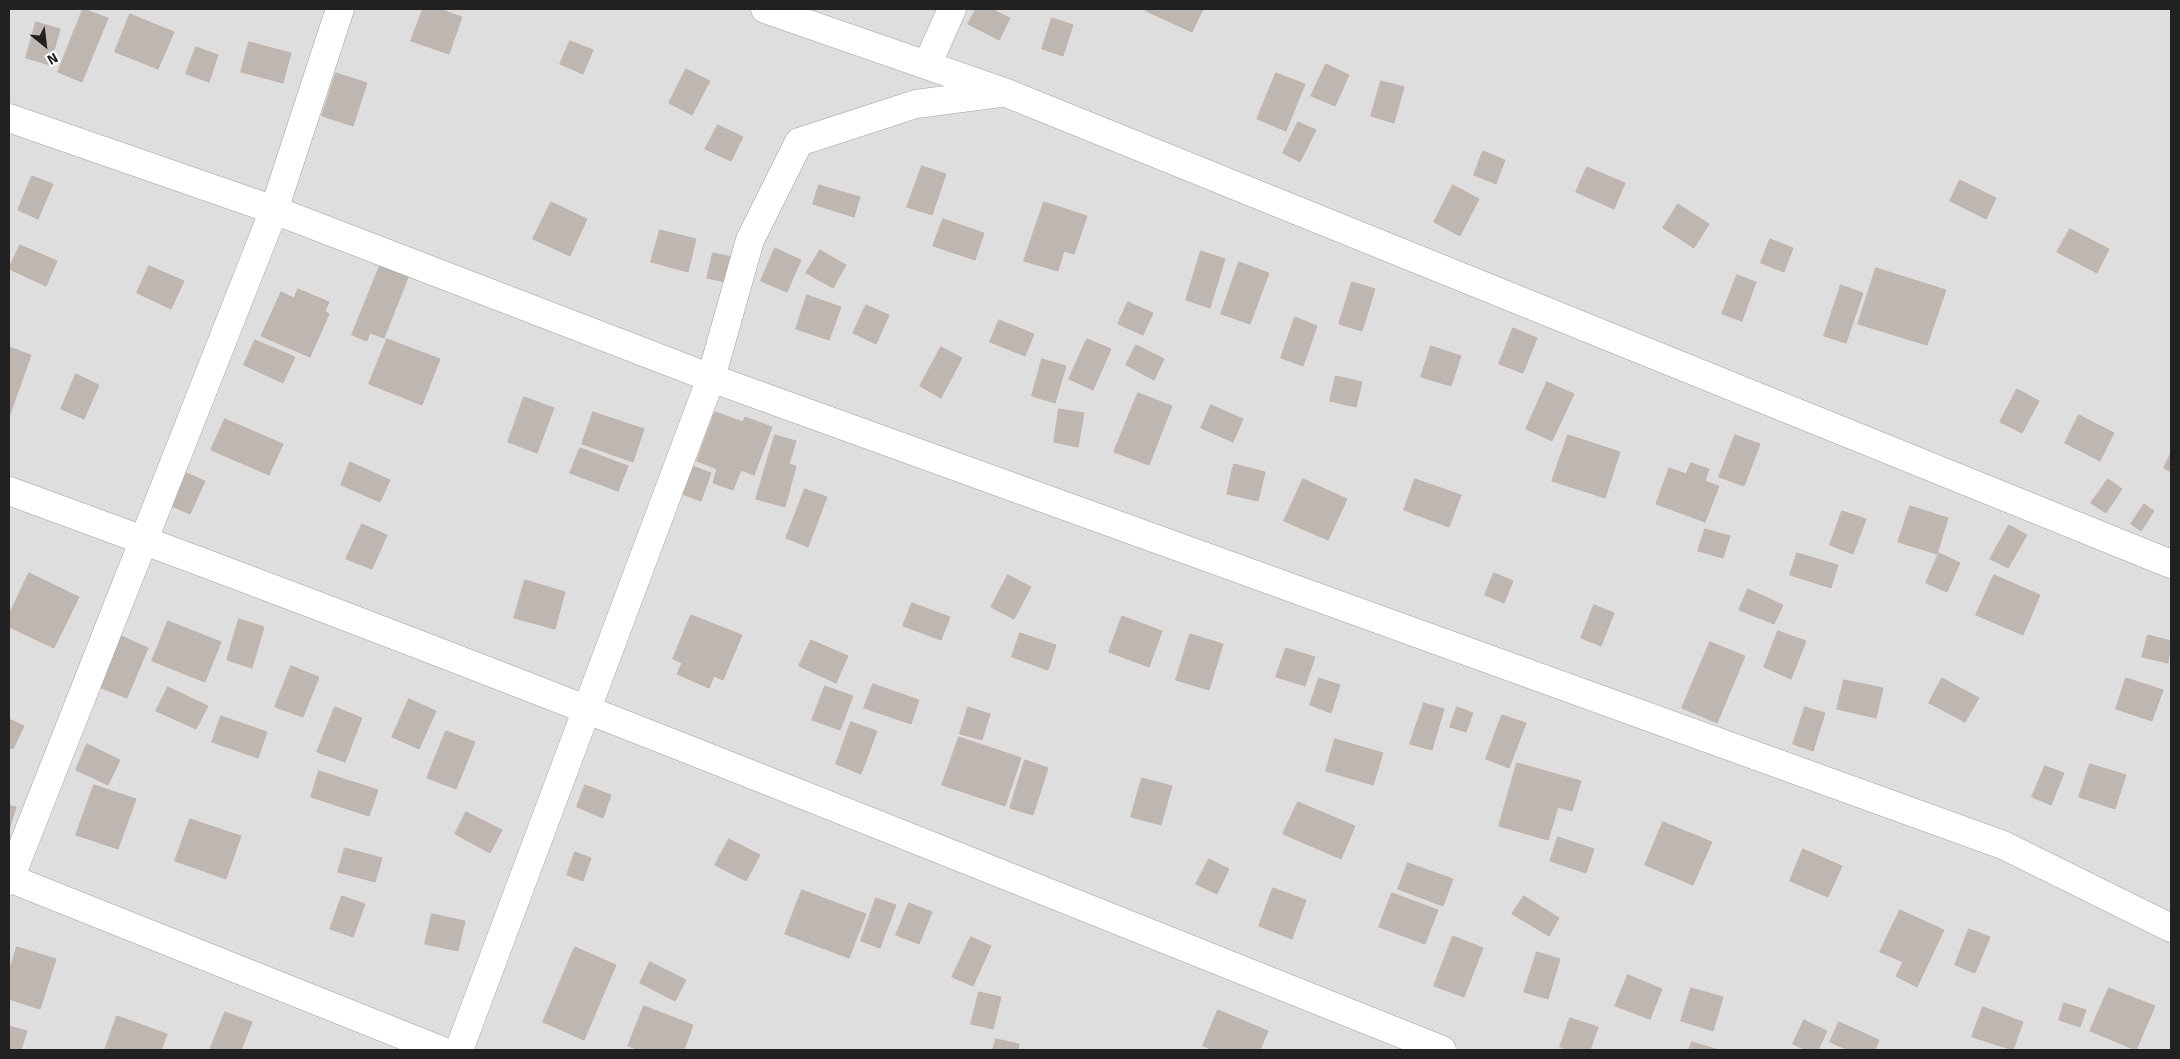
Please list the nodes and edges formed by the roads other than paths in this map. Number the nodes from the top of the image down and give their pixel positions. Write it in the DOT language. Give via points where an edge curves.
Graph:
graph roads {
  1 [pos="340,9"];
  2 [pos="765,9"];
  3 [pos="952,9"];
  4 [pos="927,65"];
  5 [pos="1004,92"];
  6 [pos="9,118"];
  7 [pos="274,210"];
  8 [pos="711,378"];
  9 [pos="9,491"];
  10 [pos="144,540"];
  11 [pos="2171,564"];
  12 [pos="587,709"];
  13 [pos="9,879"];
  14 [pos="2171,928"];
  15 [pos="440,1050"];
  16 [pos="459,1050"];
  17 [pos="1442,1050"];
  1 -- 7 [label="street"];
  2 -- 4 [label="street"];
  3 -- 4 [label="street"];
  4 -- 5 [label="street"];
  5 -- 8 [label="street" via="916,104 799,142 750,240"];
  5 -- 11 [label="street"];
  6 -- 7 [label="street"];
  7 -- 8 [label="street"];
  7 -- 10 [label="street"];
  8 -- 12 [label="street"];
  8 -- 14 [label="street" via="1993,842"];
  9 -- 10 [label="street"];
  10 -- 12 [label="street"];
  10 -- 13 [label="street"];
  12 -- 16 [label="street"];
  12 -- 17 [label="street"];
  13 -- 15 [label="street"];
}
